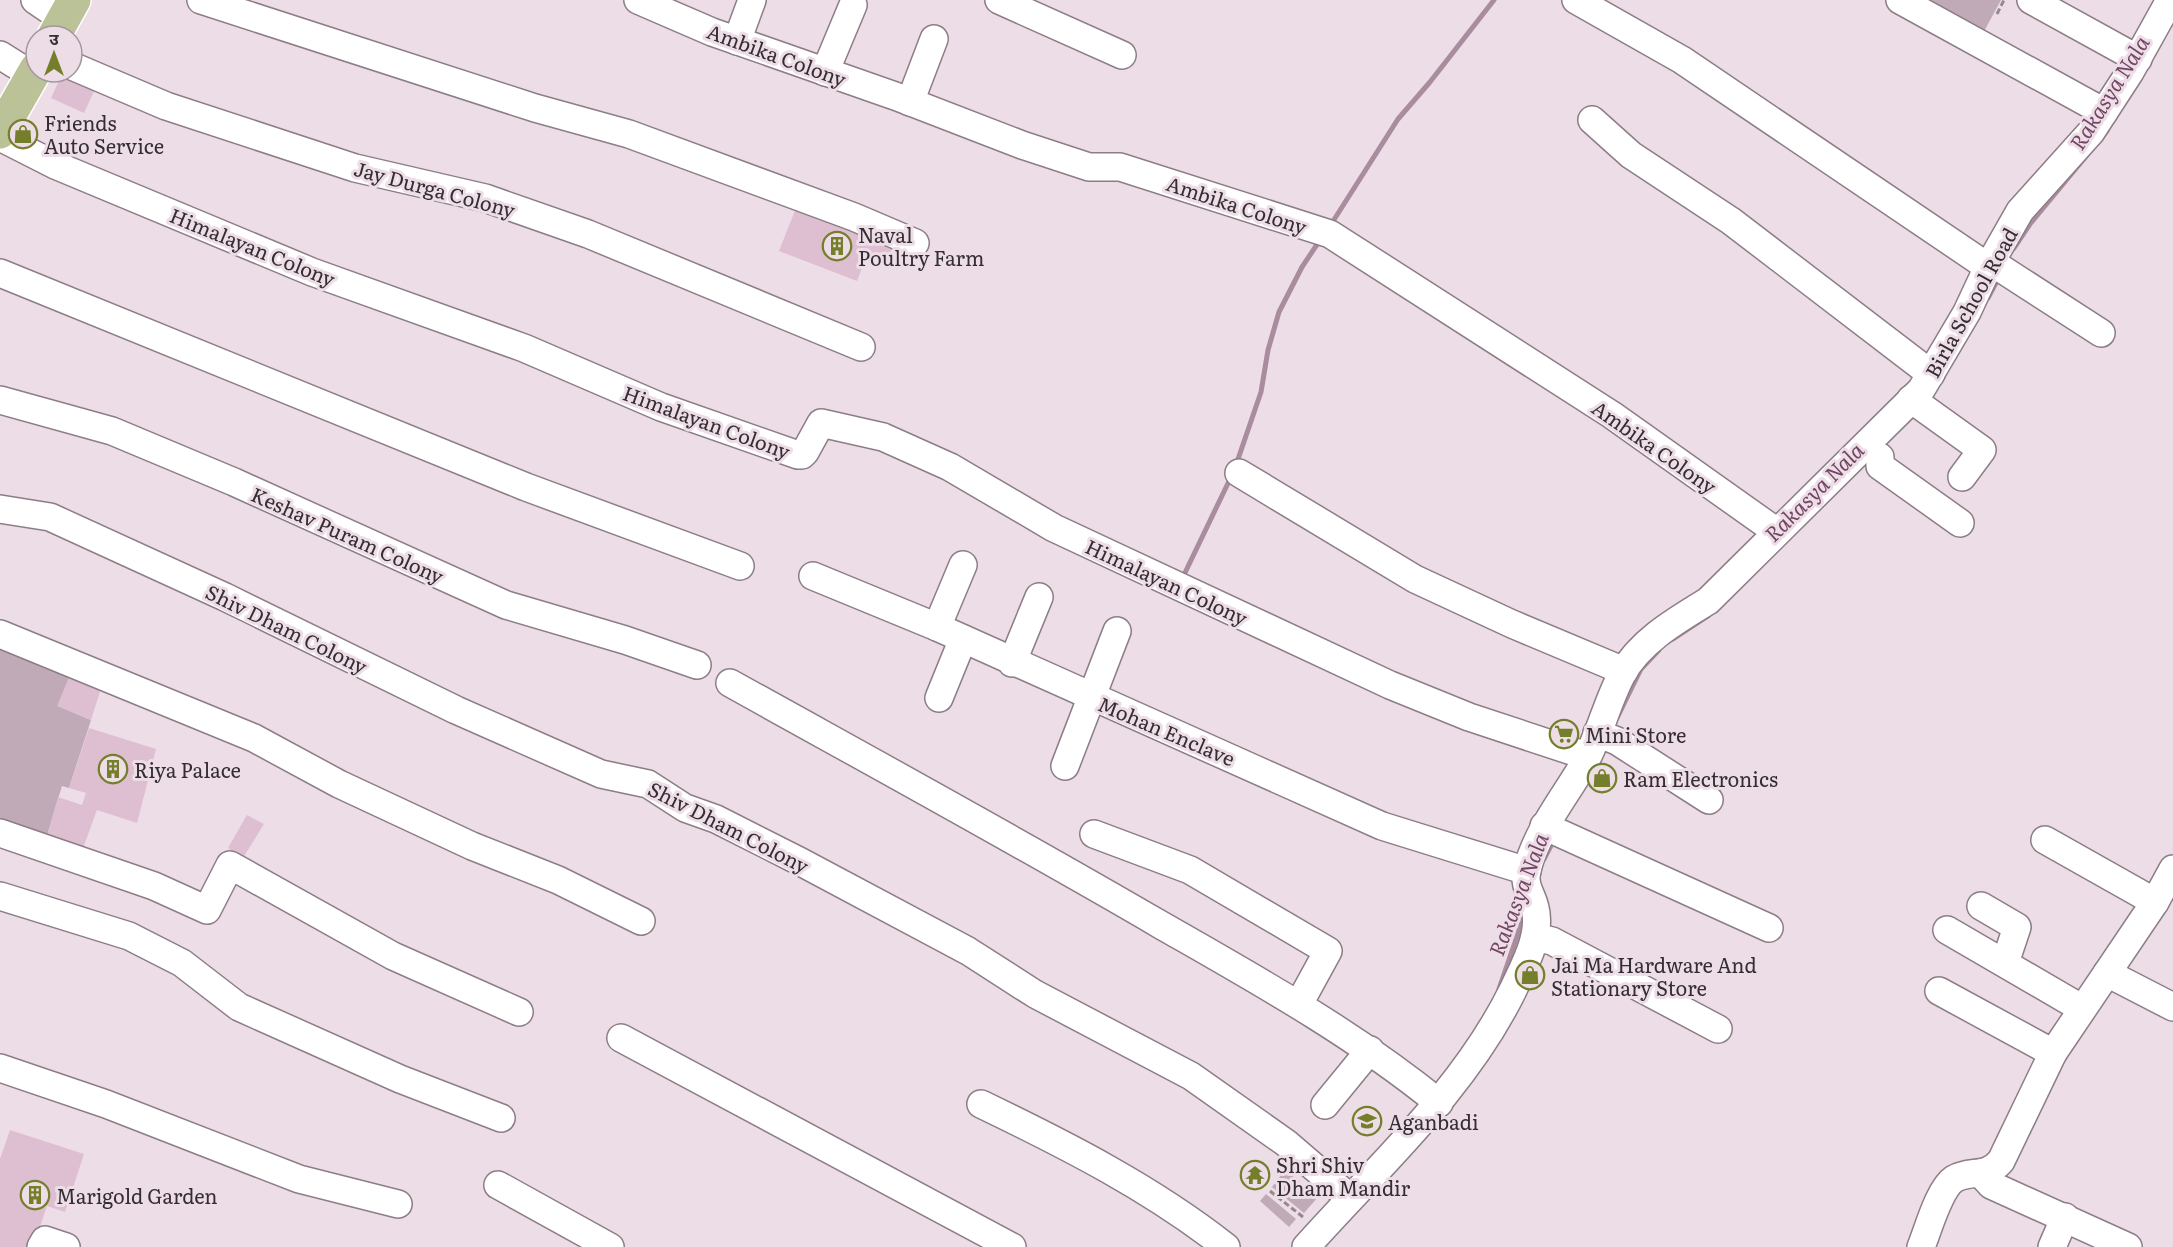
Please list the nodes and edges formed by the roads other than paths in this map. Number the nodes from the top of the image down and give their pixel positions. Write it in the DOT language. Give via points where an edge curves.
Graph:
graph roads {
  1 [pos="35,0"];
  2 [pos="201,0"];
  3 [pos="752,0"];
  4 [pos="999,0"];
  5 [pos="1576,0"];
  6 [pos="1900,0"];
  7 [pos="2031,0"];
  8 [pos="2170,0"];
  9 [pos="648,2"];
  10 [pos="853,5"];
  11 [pos="64,18"];
  12 [pos="934,39"];
  13 [pos="737,41"];
  14 [pos="0,55"];
  15 [pos="1122,55"];
  16 [pos="2138,59"];
  17 [pos="24,67"];
  18 [pos="84,71"];
  19 [pos="825,72"];
  20 [pos="27,84"];
  21 [pos="910,102"];
  22 [pos="2104,112"];
  23 [pos="1592,120"];
  24 [pos="0,132"];
  25 [pos="0,137"];
  26 [pos="915,243"];
  27 [pos="1997,267"];
  28 [pos="0,273"];
  29 [pos="2102,333"];
  30 [pos="861,347"];
  31 [pos="1931,374"];
  32 [pos="0,400"];
  33 [pos="1919,405"];
  34 [pos="1880,457"];
  35 [pos="1239,472"];
  36 [pos="1962,477"];
  37 [pos="0,509"];
  38 [pos="1960,523"];
  39 [pos="1777,532"];
  40 [pos="963,565"];
  41 [pos="740,566"];
  42 [pos="813,576"];
  43 [pos="1039,597"];
  44 [pos="937,627"];
  45 [pos="1117,631"];
  46 [pos="0,634"];
  47 [pos="963,639"];
  48 [pos="1012,663"];
  49 [pos="697,665"];
  50 [pos="1624,671"];
  51 [pos="730,683"];
  52 [pos="1091,697"];
  53 [pos="939,698"];
  54 [pos="1602,741"];
  55 [pos="1065,766"];
  56 [pos="1709,800"];
  57 [pos="1554,831"];
  58 [pos="0,833"];
  59 [pos="1094,834"];
  60 [pos="2045,840"];
  61 [pos="2173,869"];
  62 [pos="1529,889"];
  63 [pos="0,896"];
  64 [pos="2155,902"];
  65 [pos="1981,906"];
  66 [pos="641,921"];
  67 [pos="1769,928"];
  68 [pos="1947,930"];
  69 [pos="1535,937"];
  70 [pos="2005,963"];
  71 [pos="2107,973"];
  72 [pos="1938,992"];
  73 [pos="1299,1004"];
  74 [pos="2173,1007"];
  75 [pos="2081,1008"];
  76 [pos="519,1012"];
  77 [pos="1718,1029"];
  78 [pos="621,1038"];
  79 [pos="1370,1050"];
  80 [pos="2053,1053"];
  81 [pos="0,1068"];
  82 [pos="1439,1103"];
  83 [pos="981,1104"];
  84 [pos="1326,1105"];
  85 [pos="501,1118"];
  86 [pos="1980,1174"];
  87 [pos="498,1185"];
  88 [pos="1350,1198"];
  89 [pos="398,1204"];
  90 [pos="2065,1217"];
  91 [pos="1307,1234"];
  92 [pos="41,1247"];
  93 [pos="66,1247"];
  94 [pos="610,1247"];
  95 [pos="1012,1247"];
  96 [pos="1226,1247"];
  97 [pos="1286,1247"];
  98 [pos="1921,1247"];
  99 [pos="2052,1247"];
  100 [pos="2128,1247"];
  1 -- 11 [label="street"];
  2 -- 26 [label="street" via="535,108 628,134 854,216"];
  3 -- 13 [label="street"];
  4 -- 15 [label="street"];
  5 -- 27 [label="street" via="1682,60"];
  6 -- 22 [label="street"];
  7 -- 16 [label="street"];
  8 -- 16 [label="street, Birla School Road"];
  9 -- 13 [label="street, Ambika Colony"];
  10 -- 19 [label="street"];
  12 -- 21 [label="street"];
  13 -- 19 [label="street, Ambika Colony"];
  14 -- 17 [label="street"];
  16 -- 22 [label="street, Birla School Road"];
  18 -- 30 [label="street, Jay Durga Colony" via="166,106 332,161 485,198 588,234"];
  19 -- 21 [label="street, Ambika Colony"];
  20 -- 24 [label="main road"];
  21 -- 39 [label="street, Ambika Colony" via="1089,167 1120,167 1330,234 1612,415"];
  22 -- 27 [label="street, Birla School Road" via="2020,211"];
  23 -- 31 [label="street" via="1631,155 1731,221"];
  25 -- 54 [label="street, Himalayan Colony" via="55,165 312,272 524,348 661,407 798,454 805,452 821,423 883,437 950,467 1054,528 1390,685 1469,717"];
  27 -- 29 [label="street"];
  27 -- 31 [label="street, Birla School Road"];
  28 -- 41 [label="street" via="526,487"];
  31 -- 33 [label="street, Birla School Road"];
  32 -- 49 [label="street, Keshav Puram Colony" via="112,431 506,605"];
  33 -- 36 [label="street" via="1982,450"];
  33 -- 39 [label="street, Birla School Road"];
  34 -- 38 [label="street" via="1880,466"];
  35 -- 50 [label="street" via="1415,579"];
  37 -- 88 [label="street, Shiv Dham Colony" via="50,517 466,715 601,774 648,784 685,808 716,819 799,861 968,951 1035,994 1191,1076 1286,1143"];
  39 -- 50 [label="street, Birla School Road" via="1708,601 1665,627"];
  40 -- 44 [label="street"];
  42 -- 44 [label="street, Mohan Enclave"];
  43 -- 48 [label="street"];
  44 -- 47 [label="street, Mohan Enclave"];
  45 -- 52 [label="street"];
  46 -- 66 [label="street" via="254,738 339,784 472,846 558,880"];
  47 -- 48 [label="street, Mohan Enclave"];
  47 -- 53 [label="street"];
  48 -- 52 [label="street, Mohan Enclave"];
  50 -- 54 [label="street, Birla School Road"];
  51 -- 73 [label="street"];
  52 -- 55 [label="street"];
  52 -- 62 [label="street, Mohan Enclave"];
  54 -- 56 [label="street"];
  54 -- 57 [label="street, Birla School Road"];
  57 -- 62 [label="street, Birla School Road"];
  57 -- 67 [label="street"];
  58 -- 76 [label="street" via="154,886 207,910 230,865 393,956"];
  59 -- 73 [label="street" via="1190,870 1328,951"];
  60 -- 64 [label="street"];
  61 -- 64 [label="street"];
  62 -- 69 [label="street, Birla School Road"];
  63 -- 85 [label="street" via="129,936 182,963 239,1007 400,1079"];
  64 -- 71 [label="street"];
  65 -- 70 [label="street" via="2017,927"];
  68 -- 70 [label="street"];
  69 -- 77 [label="street" via="1552,942"];
  69 -- 82 [label="street, Birla School Road" via="1512,991 1472,1059"];
  70 -- 75 [label="street"];
  71 -- 74 [label="street"];
  71 -- 75 [label="street"];
  72 -- 80 [label="street"];
  73 -- 79 [label="street"];
  75 -- 80 [label="street"];
  78 -- 95 [label="street"];
  79 -- 82 [label="street"];
  79 -- 84 [label="street"];
  80 -- 86 [label="street" via="2001,1161 1993,1171"];
  81 -- 89 [label="street" via="106,1104 299,1179"];
  82 -- 88 [label="street, Birla School Road"];
  83 -- 96 [label="street" via="1071,1148"];
  86 -- 90 [label="street" via="1991,1185"];
  86 -- 98 [label="street" via="1955,1178 1945,1187"];
  87 -- 94 [label="street"];
  88 -- 91 [label="street, Birla School Road"];
  90 -- 99 [label="street"];
  90 -- 100 [label="street"];
  91 -- 97 [label="street, Birla School Road"];
  92 -- 93 [label="street" via="45,1240"];
}
